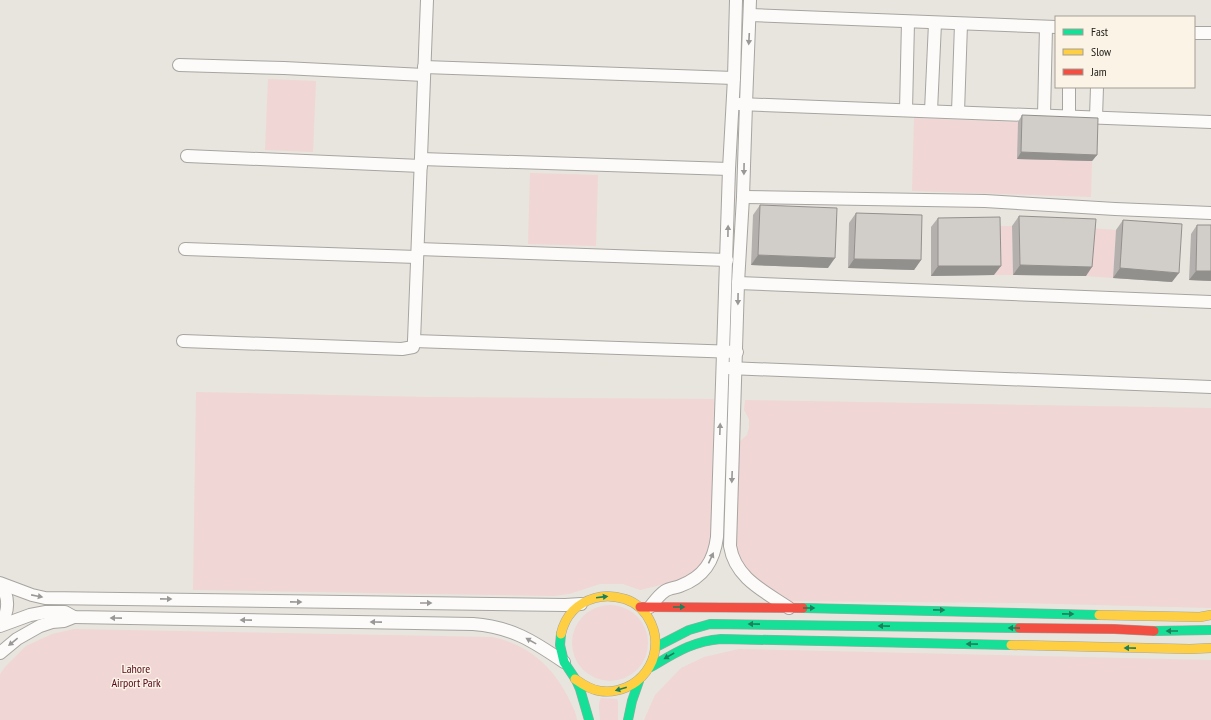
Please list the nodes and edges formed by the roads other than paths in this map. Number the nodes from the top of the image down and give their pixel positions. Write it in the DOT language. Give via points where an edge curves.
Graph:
graph roads {
  1 [pos="427,0"];
  2 [pos="736,0"];
  3 [pos="750,0"];
  4 [pos="750,15"];
  5 [pos="908,22"];
  6 [pos="935,23"];
  7 [pos="961,24"];
  8 [pos="1051,27"];
  9 [pos="1195,33"];
  10 [pos="1211,34"];
  11 [pos="179,65"];
  12 [pos="424,71"];
  13 [pos="734,78"];
  14 [pos="1069,88"];
  15 [pos="1097,88"];
  16 [pos="733,104"];
  17 [pos="746,104"];
  18 [pos="906,110"];
  19 [pos="931,111"];
  20 [pos="958,112"];
  21 [pos="1044,115"];
  22 [pos="1069,116"];
  23 [pos="1096,117"];
  24 [pos="1211,122"];
  25 [pos="187,156"];
  26 [pos="421,162"];
  27 [pos="729,169"];
  28 [pos="743,197"];
  29 [pos="1211,213"];
  30 [pos="184,249"];
  31 [pos="417,253"];
  32 [pos="727,260"];
  33 [pos="738,283"];
  34 [pos="1211,302"];
  35 [pos="183,341"];
  36 [pos="414,341"];
  37 [pos="737,352"];
  38 [pos="724,353"];
  39 [pos="723,368"];
  40 [pos="736,368"];
  41 [pos="1211,387"];
  42 [pos="0,584"];
  43 [pos="581,604"];
  44 [pos="644,607"];
  45 [pos="789,608"];
  46 [pos="1211,615"];
  47 [pos="74,617"];
  48 [pos="0,625"];
  49 [pos="1211,630"];
  50 [pos="656,647"];
  51 [pos="1211,648"];
  52 [pos="0,654"];
  53 [pos="564,662"];
  54 [pos="651,667"];
  55 [pos="576,679"];
  56 [pos="639,681"];
  57 [pos="589,720"];
  58 [pos="628,720"];
  1 -- 12 [label="street"];
  2 -- 13 [label="street"];
  3 -- 4 [label="street"];
  4 -- 5 [label="street"];
  4 -- 17 [label="street, one-way"];
  5 -- 6 [label="street"];
  5 -- 18 [label="street"];
  6 -- 7 [label="street"];
  6 -- 19 [label="street"];
  7 -- 8 [label="street"];
  7 -- 20 [label="street"];
  8 -- 21 [label="street"];
  9 -- 10 [label="street"];
  11 -- 12 [label="street"];
  12 -- 13 [label="street"];
  12 -- 26 [label="street"];
  13 -- 16 [label="street"];
  14 -- 22 [label="street"];
  15 -- 23 [label="street"];
  16 -- 17 [label="street"];
  16 -- 27 [label="street"];
  17 -- 18 [label="street"];
  17 -- 28 [label="street, one-way"];
  18 -- 19 [label="street"];
  19 -- 20 [label="street"];
  20 -- 21 [label="street"];
  21 -- 22 [label="street"];
  22 -- 23 [label="street"];
  23 -- 24 [label="street"];
  25 -- 26 [label="street"];
  26 -- 27 [label="street"];
  26 -- 31 [label="street"];
  32 -- 27 [label="street, one-way"];
  28 -- 29 [label="street" via="985,201"];
  28 -- 33 [label="street"];
  30 -- 31 [label="street"];
  31 -- 32 [label="street"];
  31 -- 36 [label="street"];
  32 -- 38 [label="street"];
  33 -- 34 [label="street"];
  33 -- 37 [label="street, one-way"];
  35 -- 36 [label="street" via="402,349 413,347"];
  36 -- 38 [label="street"];
  37 -- 38 [label="street"];
  37 -- 40 [label="street"];
  38 -- 39 [label="street"];
  39 -- 40 [label="street"];
  44 -- 39 [label="street, one-way" via="666,590 690,582 702,573 715,549"];
  40 -- 41 [label="street"];
  40 -- 45 [label="street, one-way" via="731,554 743,575"];
  42 -- 43 [label="street, one-way" via="45,598"];
  42 -- 48 [label="street" via="7,601 5,616"];
  43 -- 44 [label="street, one-way" via="592,598 617,596"];
  43 -- 53 [label="street" via="572,611 562,630 560,641"];
  44 -- 45 [label="street, one-way"];
  44 -- 50 [label="street" via="654,629"];
  45 -- 46 [label="street, one-way" via="1200,617"];
  47 -- 48 [label="street" via="65,612 46,612"];
  47 -- 52 [label="street, one-way" via="40,626 16,639"];
  53 -- 47 [label="street, one-way" via="518,634 485,625"];
  49 -- 50 [label="street, one-way" via="710,624 690,629"];
  50 -- 54 [label="street"];
  51 -- 54 [label="street, one-way" via="713,639 688,645"];
  53 -- 55 [label="street"];
  54 -- 56 [label="street"];
  56 -- 55 [label="street, one-way" via="627,688 600,691 587,687"];
  55 -- 57 [label="street"];
  56 -- 58 [label="street"];
}
